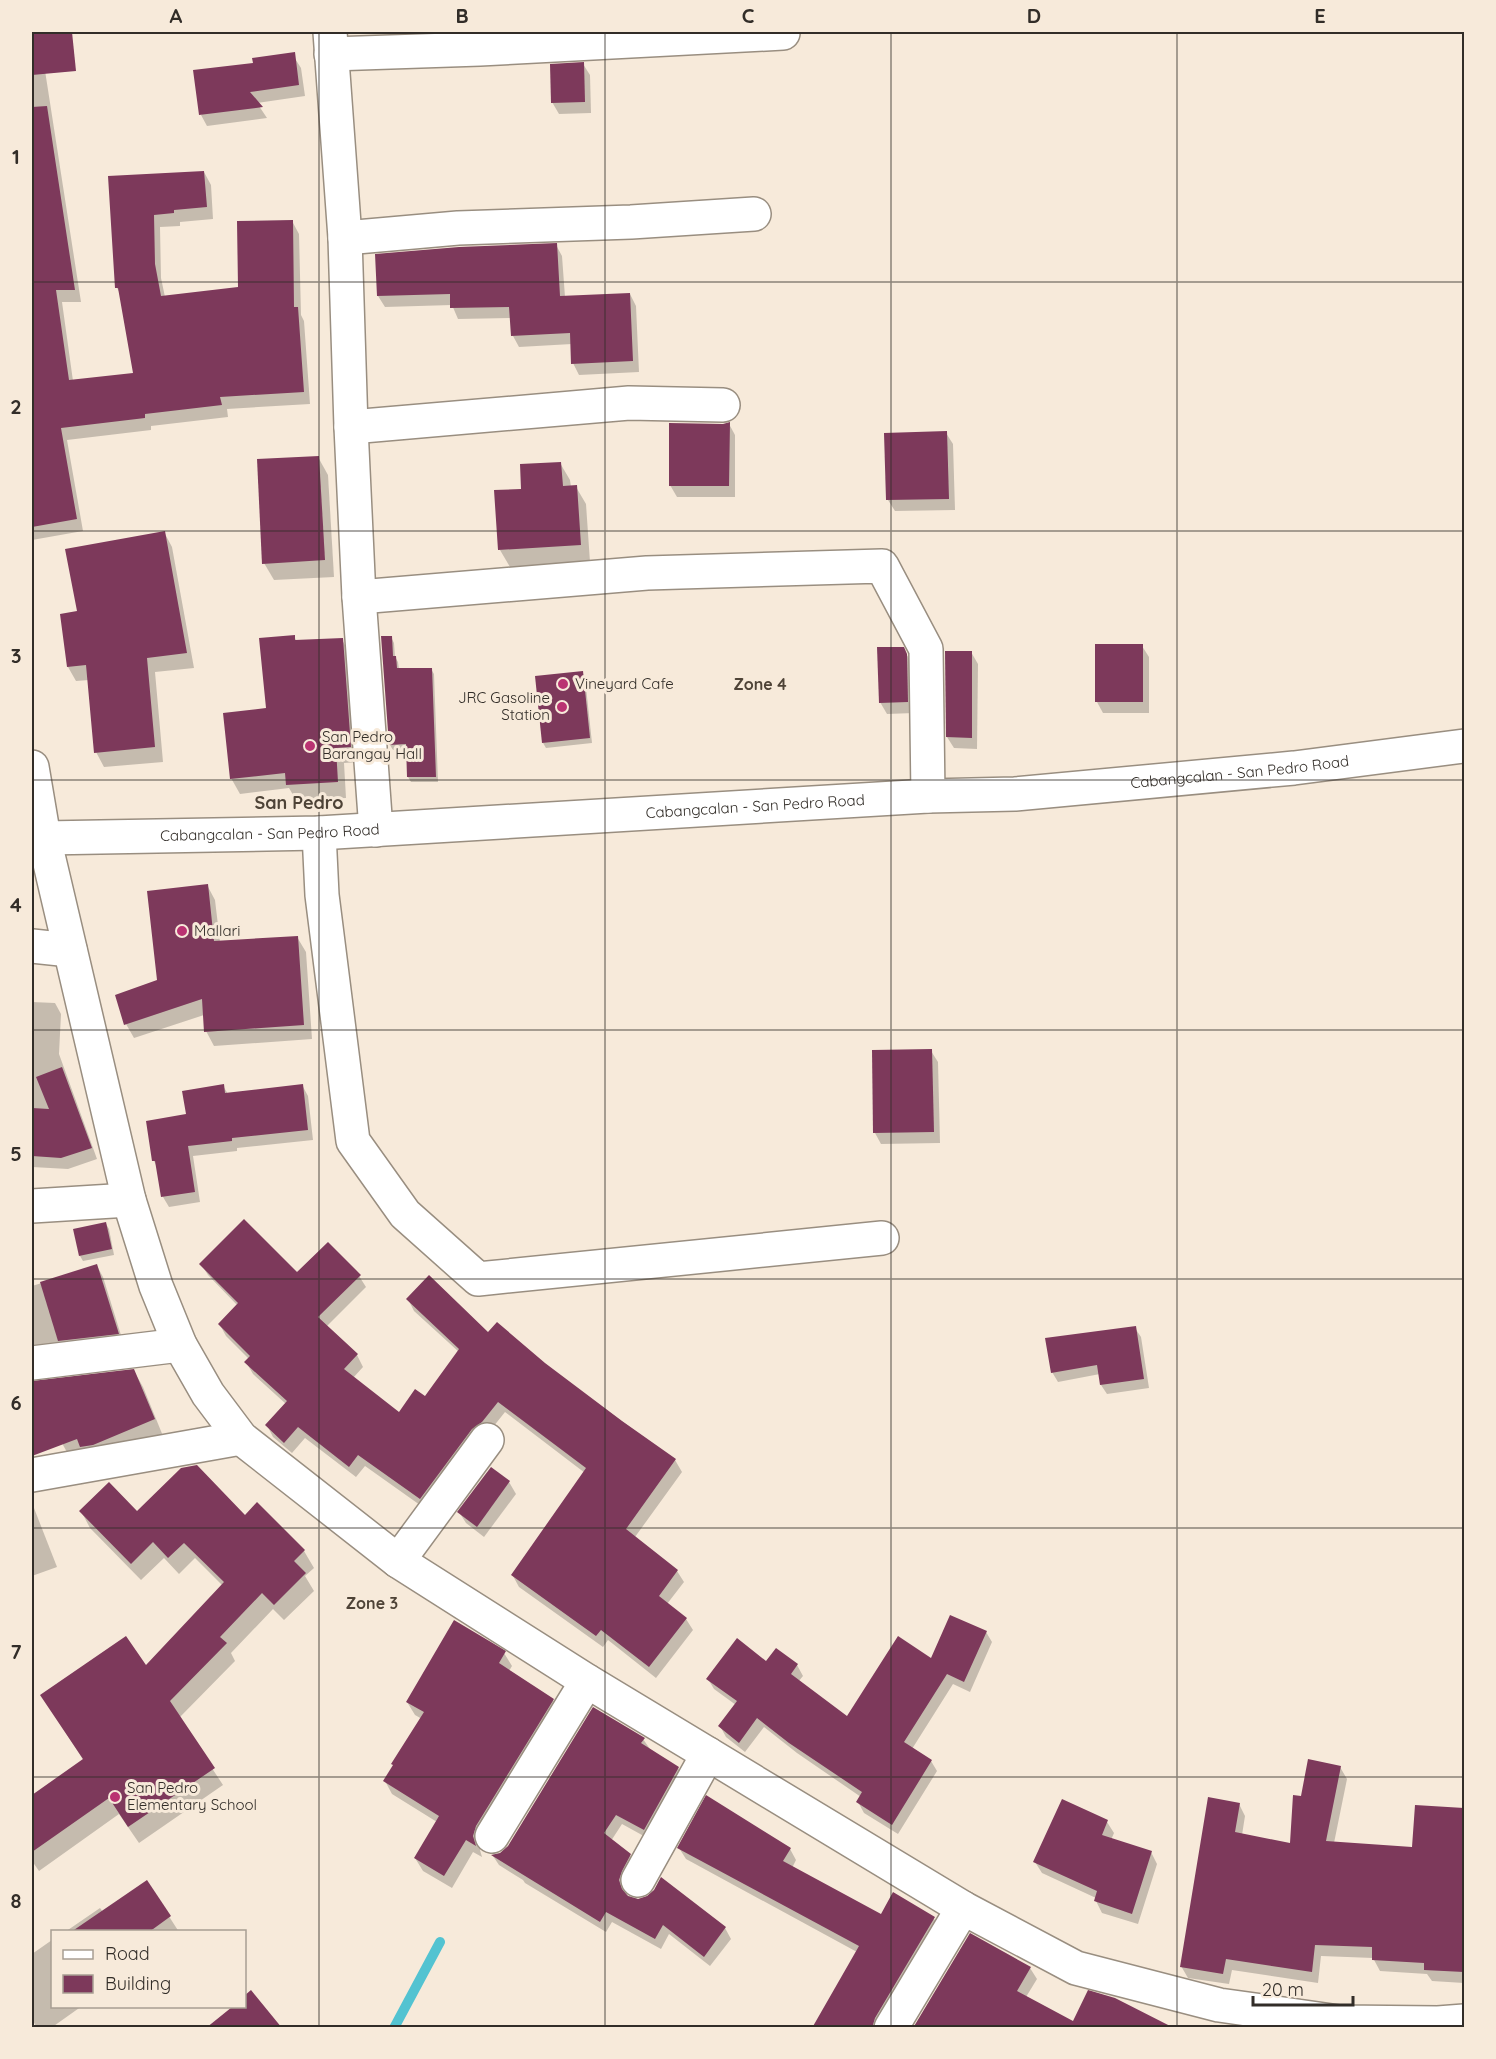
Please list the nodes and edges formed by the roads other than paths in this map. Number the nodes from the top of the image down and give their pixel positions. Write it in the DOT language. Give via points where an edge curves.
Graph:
graph roads {
  1 [pos="783,33"];
  2 [pos="330,43"];
  3 [pos="754,214"];
  4 [pos="345,238"];
  5 [pos="723,405"];
  6 [pos="351,427"];
  7 [pos="359,597"];
  8 [pos="1464,746"];
  9 [pos="32,767"];
  10 [pos="928,796"];
  11 [pos="376,830"];
  12 [pos="319,833"];
  13 [pos="38,838"];
  14 [pos="32,946"];
  15 [pos="70,950"];
  16 [pos="129,1200"];
  17 [pos="32,1206"];
  18 [pos="882,1238"];
  19 [pos="180,1345"];
  20 [pos="32,1363"];
  21 [pos="241,1438"];
  22 [pos="487,1440"];
  23 [pos="32,1475"];
  24 [pos="398,1561"];
  25 [pos="587,1681"];
  26 [pos="708,1754"];
  27 [pos="492,1836"];
  28 [pos="638,1880"];
  29 [pos="963,1908"];
  30 [pos="1446,2024"];
  31 [pos="891,2028"];
  1 -- 2 [label="street" via="480,48"];
  2 -- 4 [label="street"];
  3 -- 4 [label="street" via="458,228"];
  4 -- 6 [label="street"];
  5 -- 6 [label="street" via="629,403"];
  6 -- 7 [label="street"];
  7 -- 10 [label="street" via="647,573 882,566 926,650"];
  7 -- 11 [label="street"];
  8 -- 10 [label="street, Cabangcalan - San Pedro Road" via="1294,768 1039,792"];
  9 -- 13 [label="street"];
  10 -- 11 [label="street, Cabangcalan - San Pedro Road"];
  11 -- 12 [label="street, Cabangcalan - San Pedro Road"];
  12 -- 13 [label="street, Cabangcalan - San Pedro Road"];
  12 -- 18 [label="street" via="322,895 352,1142 405,1214 478,1278"];
  13 -- 15 [label="street"];
  14 -- 15 [label="street"];
  15 -- 16 [label="street"];
  16 -- 17 [label="street"];
  16 -- 19 [label="street" via="156,1286"];
  19 -- 20 [label="street"];
  19 -- 21 [label="street" via="208,1394"];
  21 -- 23 [label="street"];
  21 -- 24 [label="street"];
  22 -- 24 [label="street"];
  24 -- 25 [label="street"];
  25 -- 26 [label="street"];
  25 -- 27 [label="street"];
  26 -- 28 [label="street"];
  26 -- 29 [label="street"];
  29 -- 30 [label="street" via="1076,1968 1219,2006 1339,2022"];
  29 -- 31 [label="street"];
}
